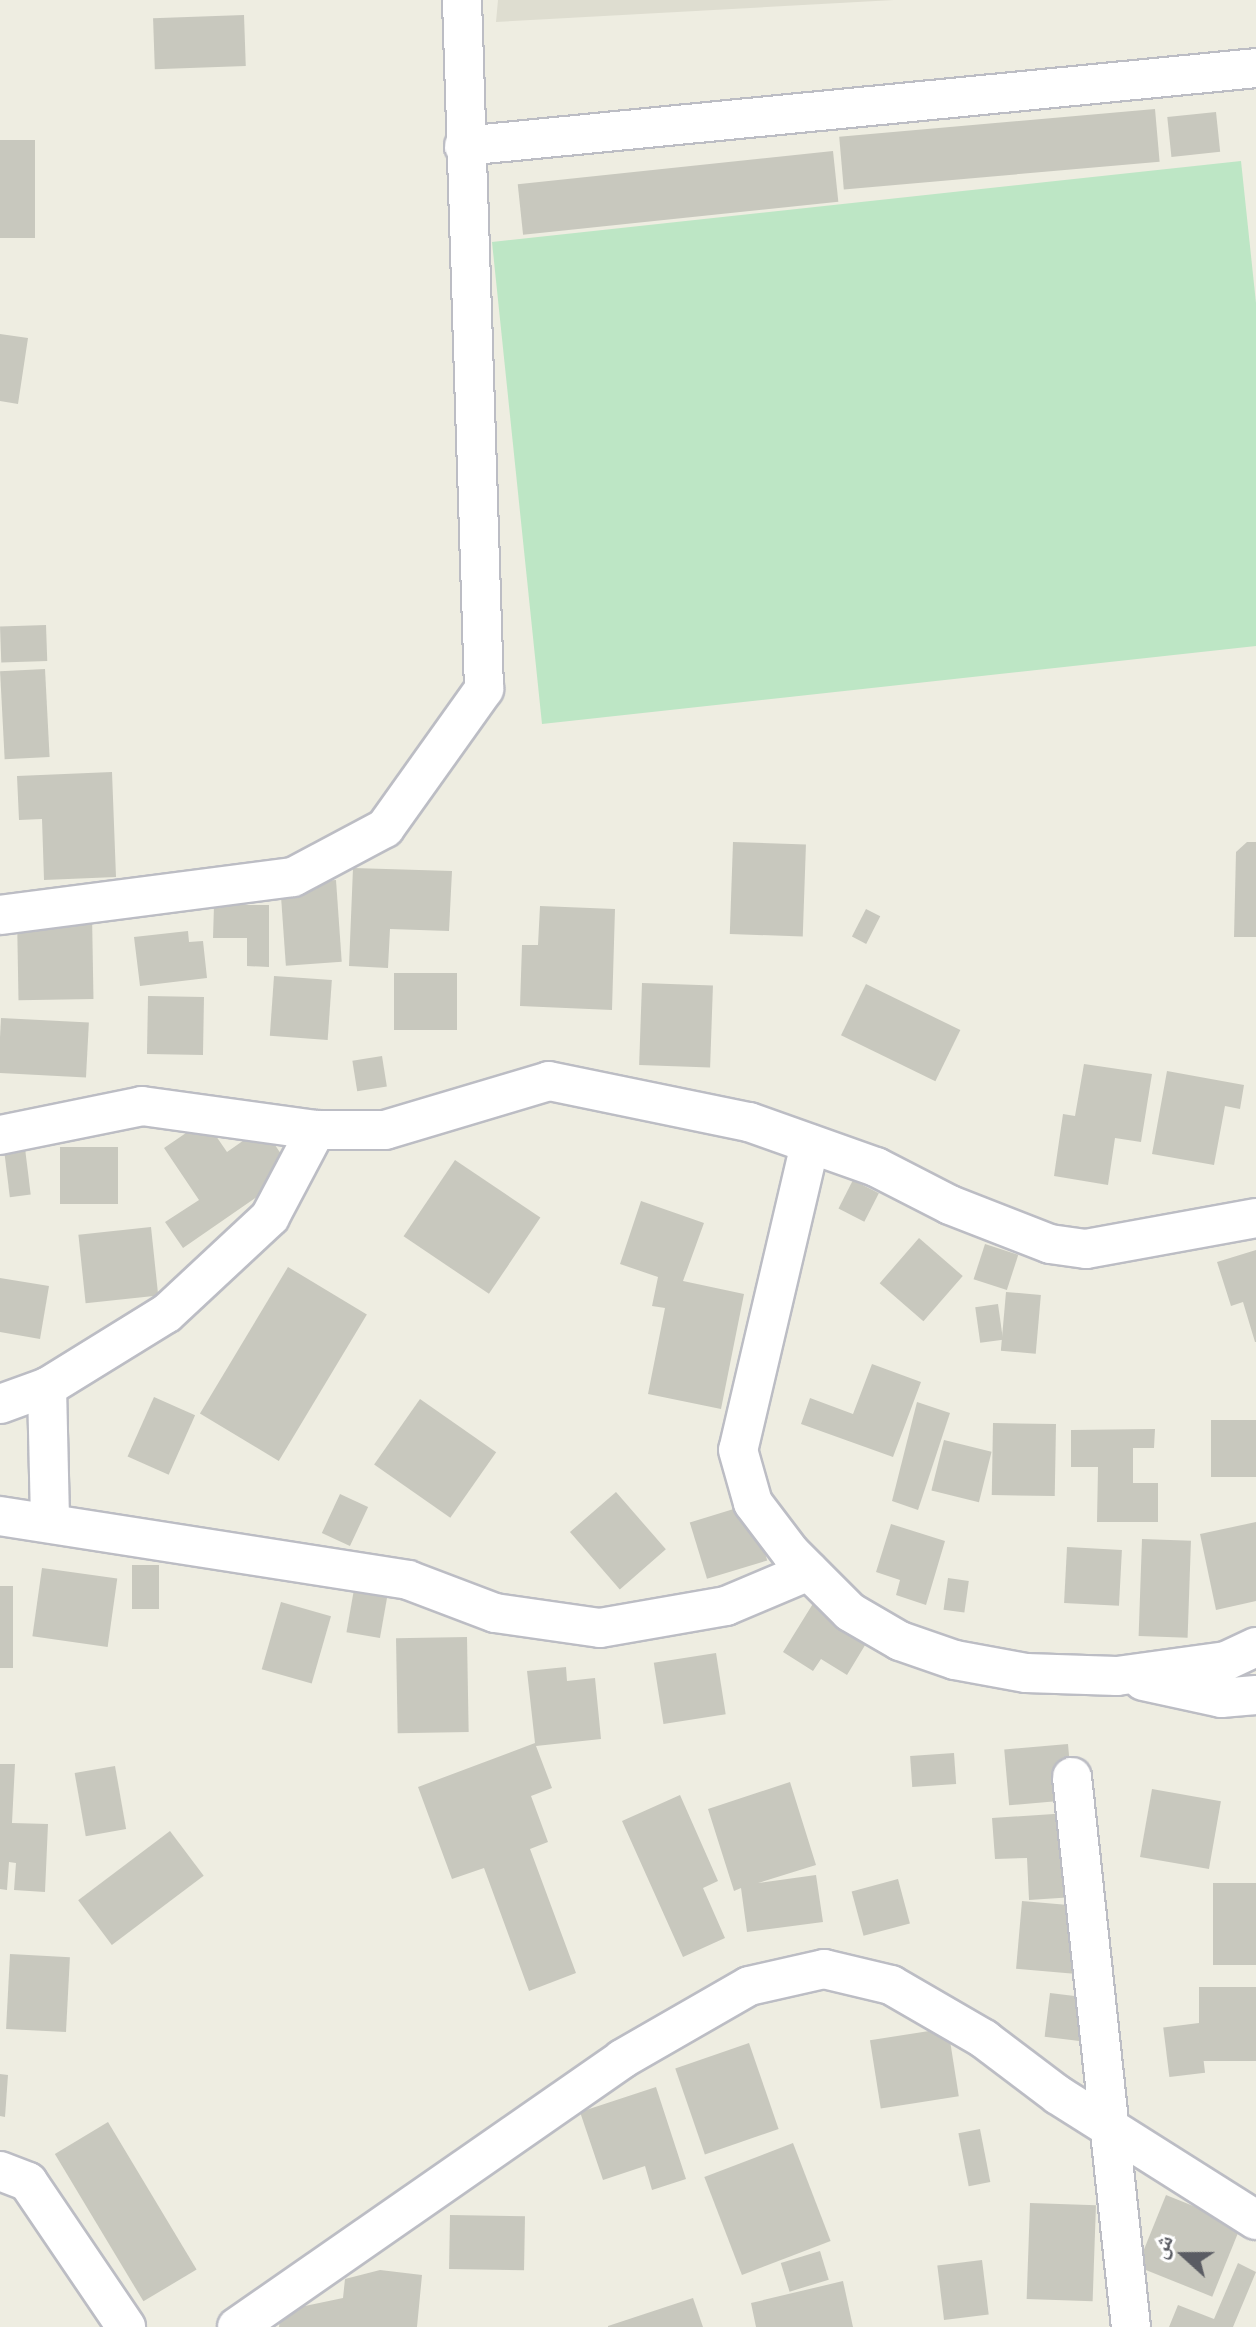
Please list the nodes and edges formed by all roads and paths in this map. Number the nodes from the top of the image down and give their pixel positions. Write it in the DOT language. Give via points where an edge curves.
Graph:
graph roads {
  1 [pos="462,0"];
  2 [pos="1256,68"];
  3 [pos="464,146"];
  4 [pos="0,915"];
  5 [pos="316,1130"];
  6 [pos="0,1135"];
  7 [pos="810,1144"];
  8 [pos="1256,1218"];
  9 [pos="47,1387"];
  10 [pos="0,1404"];
  11 [pos="0,1516"];
  12 [pos="50,1523"];
  13 [pos="809,1571"];
  14 [pos="1256,1647"];
  15 [pos="1117,1676"];
  16 [pos="1256,1695"];
  17 [pos="1072,1777"];
  18 [pos="1108,2126"];
  19 [pos="0,2171"];
  20 [pos="1256,2220"];
  21 [pos="126,2327"];
  22 [pos="237,2327"];
  23 [pos="1131,2327"];
  1 -- 3 [label="street"];
  2 -- 3 [label="street"];
  3 -- 4 [label="street" via="484,689 385,828 293,877"];
  5 -- 6 [label="street" via="142,1106 80,1124"];
  5 -- 7 [label="street" via="385,1130 549,1081 749,1122"];
  5 -- 9 [label="street" via="270,1217 167,1313"];
  7 -- 8 [label="street" via="1050,1244 1086,1249"];
  7 -- 13 [label="street" via="738,1450 753,1503"];
  9 -- 10 [label="street"];
  9 -- 12 [label="street"];
  11 -- 12 [label="street"];
  12 -- 13 [label="street" via="408,1580 495,1613 600,1628 726,1606"];
  13 -- 15 [label="street" via="850,1612 900,1641 941,1655 1026,1673"];
  14 -- 15 [label="street" via="1226,1661"];
  15 -- 16 [label="street" via="1221,1698"];
  17 -- 18 [label="street"];
  18 -- 20 [label="street"];
  18 -- 22 [label="street" via="984,2039 891,1985 824,1969 749,1986 622,2059"];
  18 -- 23 [label="street"];
  19 -- 21 [label="street" via="28,2182 60,2223 109,2311"];
}
